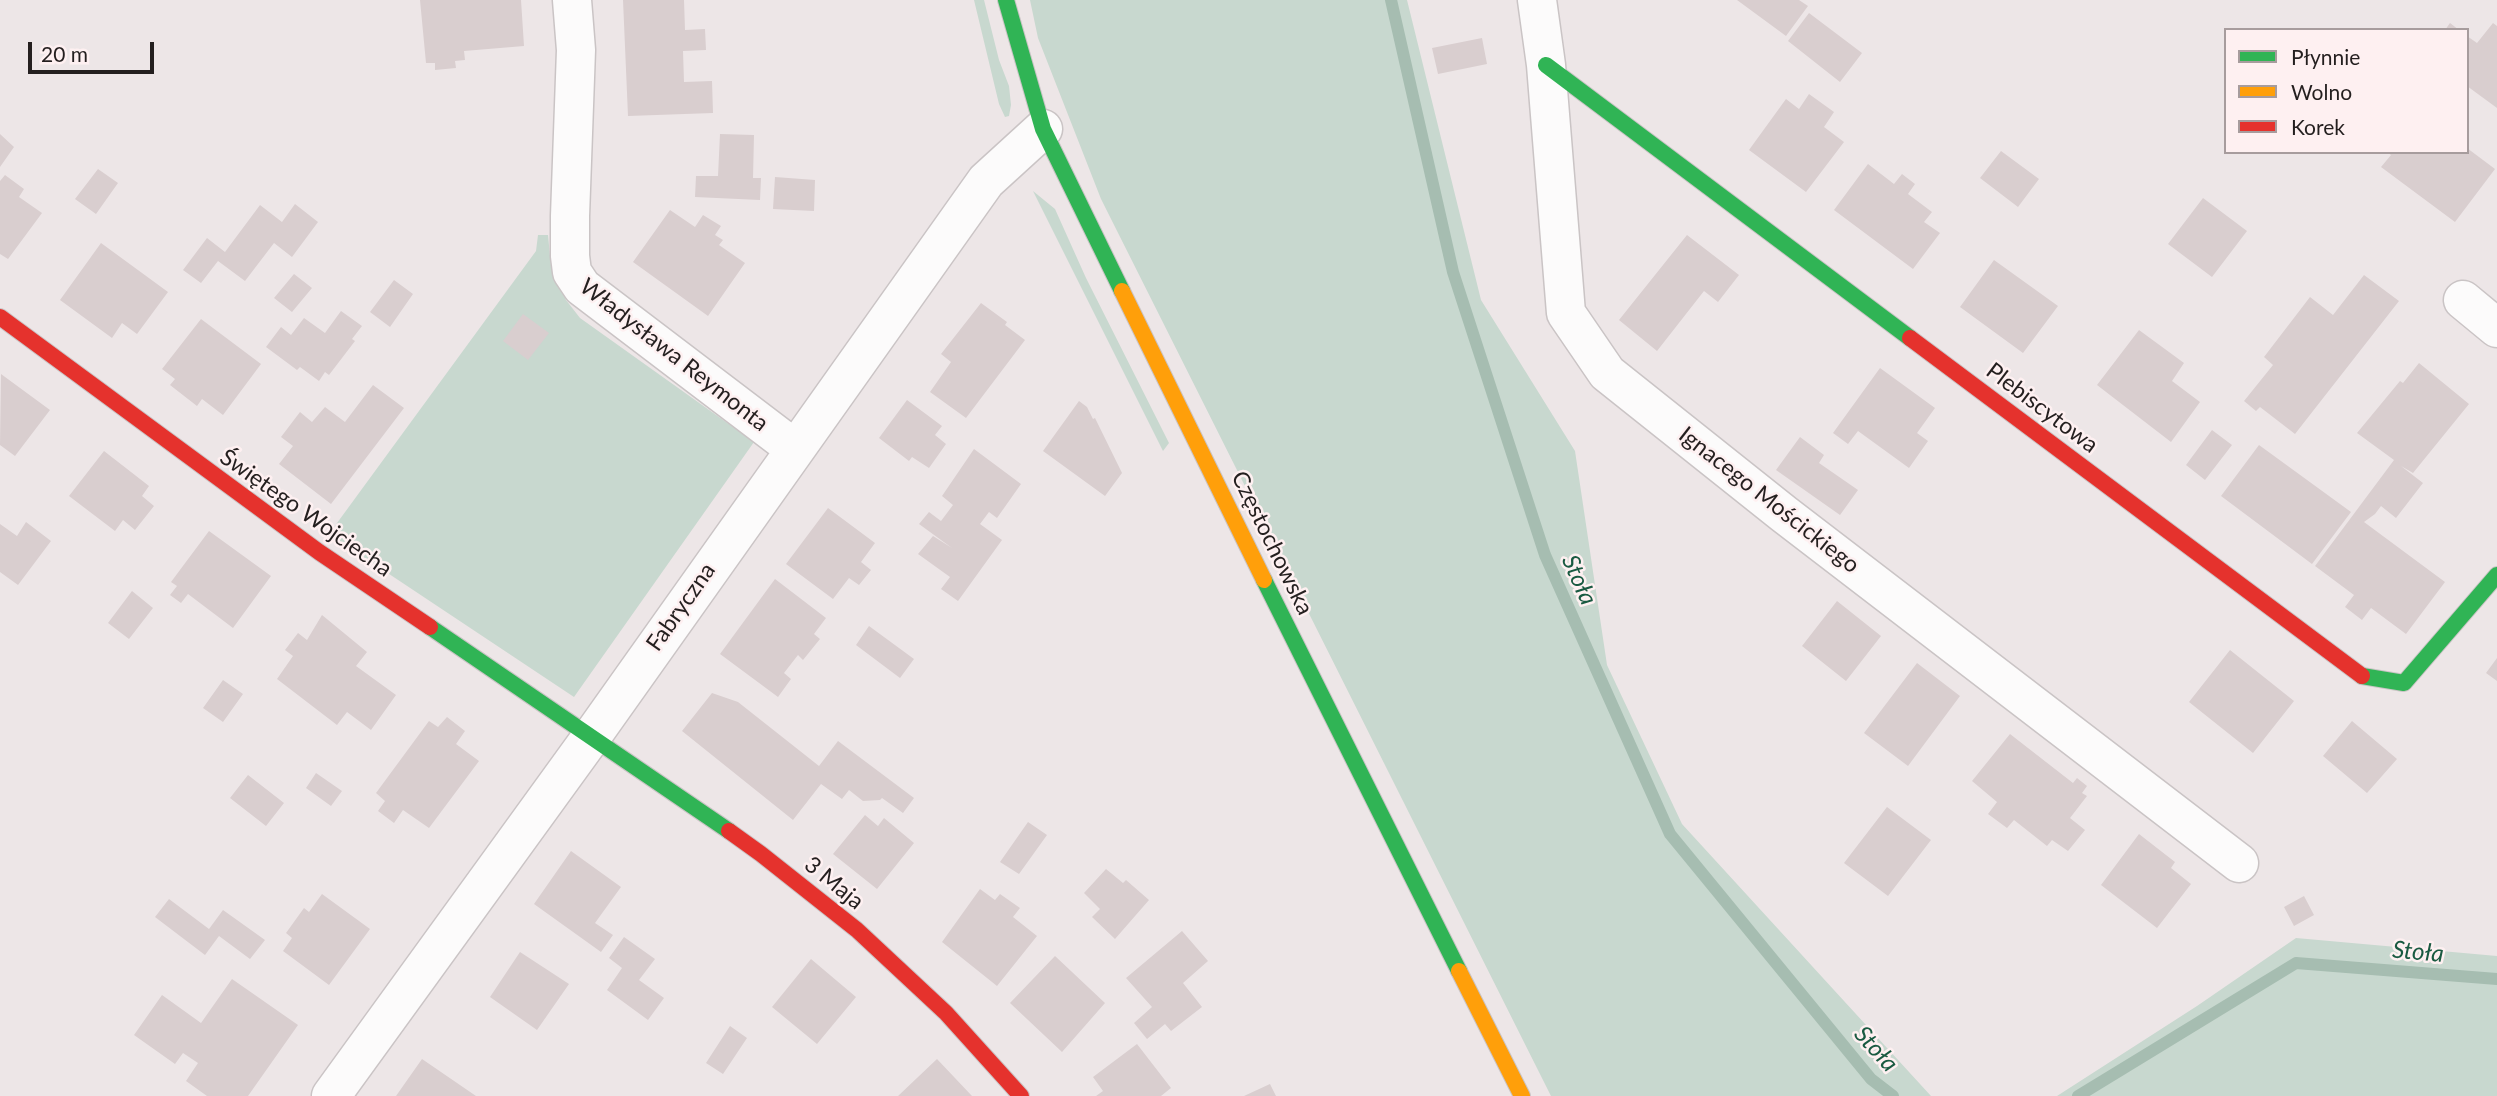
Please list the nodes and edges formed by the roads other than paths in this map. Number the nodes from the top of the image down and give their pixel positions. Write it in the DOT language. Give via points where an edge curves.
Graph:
graph roads {
  1 [pos="572,0"];
  2 [pos="1006,0"];
  3 [pos="1537,0"];
  4 [pos="1546,65"];
  5 [pos="1043,129"];
  6 [pos="2463,300"];
  7 [pos="0,317"];
  8 [pos="2497,328"];
  9 [pos="794,449"];
  10 [pos="2497,575"];
  11 [pos="592,736"];
  12 [pos="2239,863"];
  13 [pos="331,1096"];
  14 [pos="1021,1096"];
  15 [pos="1522,1096"];
  1 -- 9 [label="street, Władysława Reymonta" via="576,50 572,272 582,287"];
  2 -- 5 [label="street, Częstochowska"];
  3 -- 4 [label="street, Ignacego Mościckiego"];
  4 -- 10 [label="street, Plebiscytowa" via="2361,676 2404,683"];
  4 -- 12 [label="street, Ignacego Mościckiego" via="1566,313 1607,373"];
  5 -- 9 [label="street, Fabryczna" via="986,181"];
  5 -- 15 [label="street, Częstochowska"];
  6 -- 8 [label="street"];
  7 -- 11 [label="street, Świętego Wojciecha" via="319,552"];
  9 -- 11 [label="street, Fabryczna"];
  11 -- 13 [label="street, Fabryczna"];
  11 -- 14 [label="street, 3 Maja" via="761,855 857,930 946,1013"];
}
